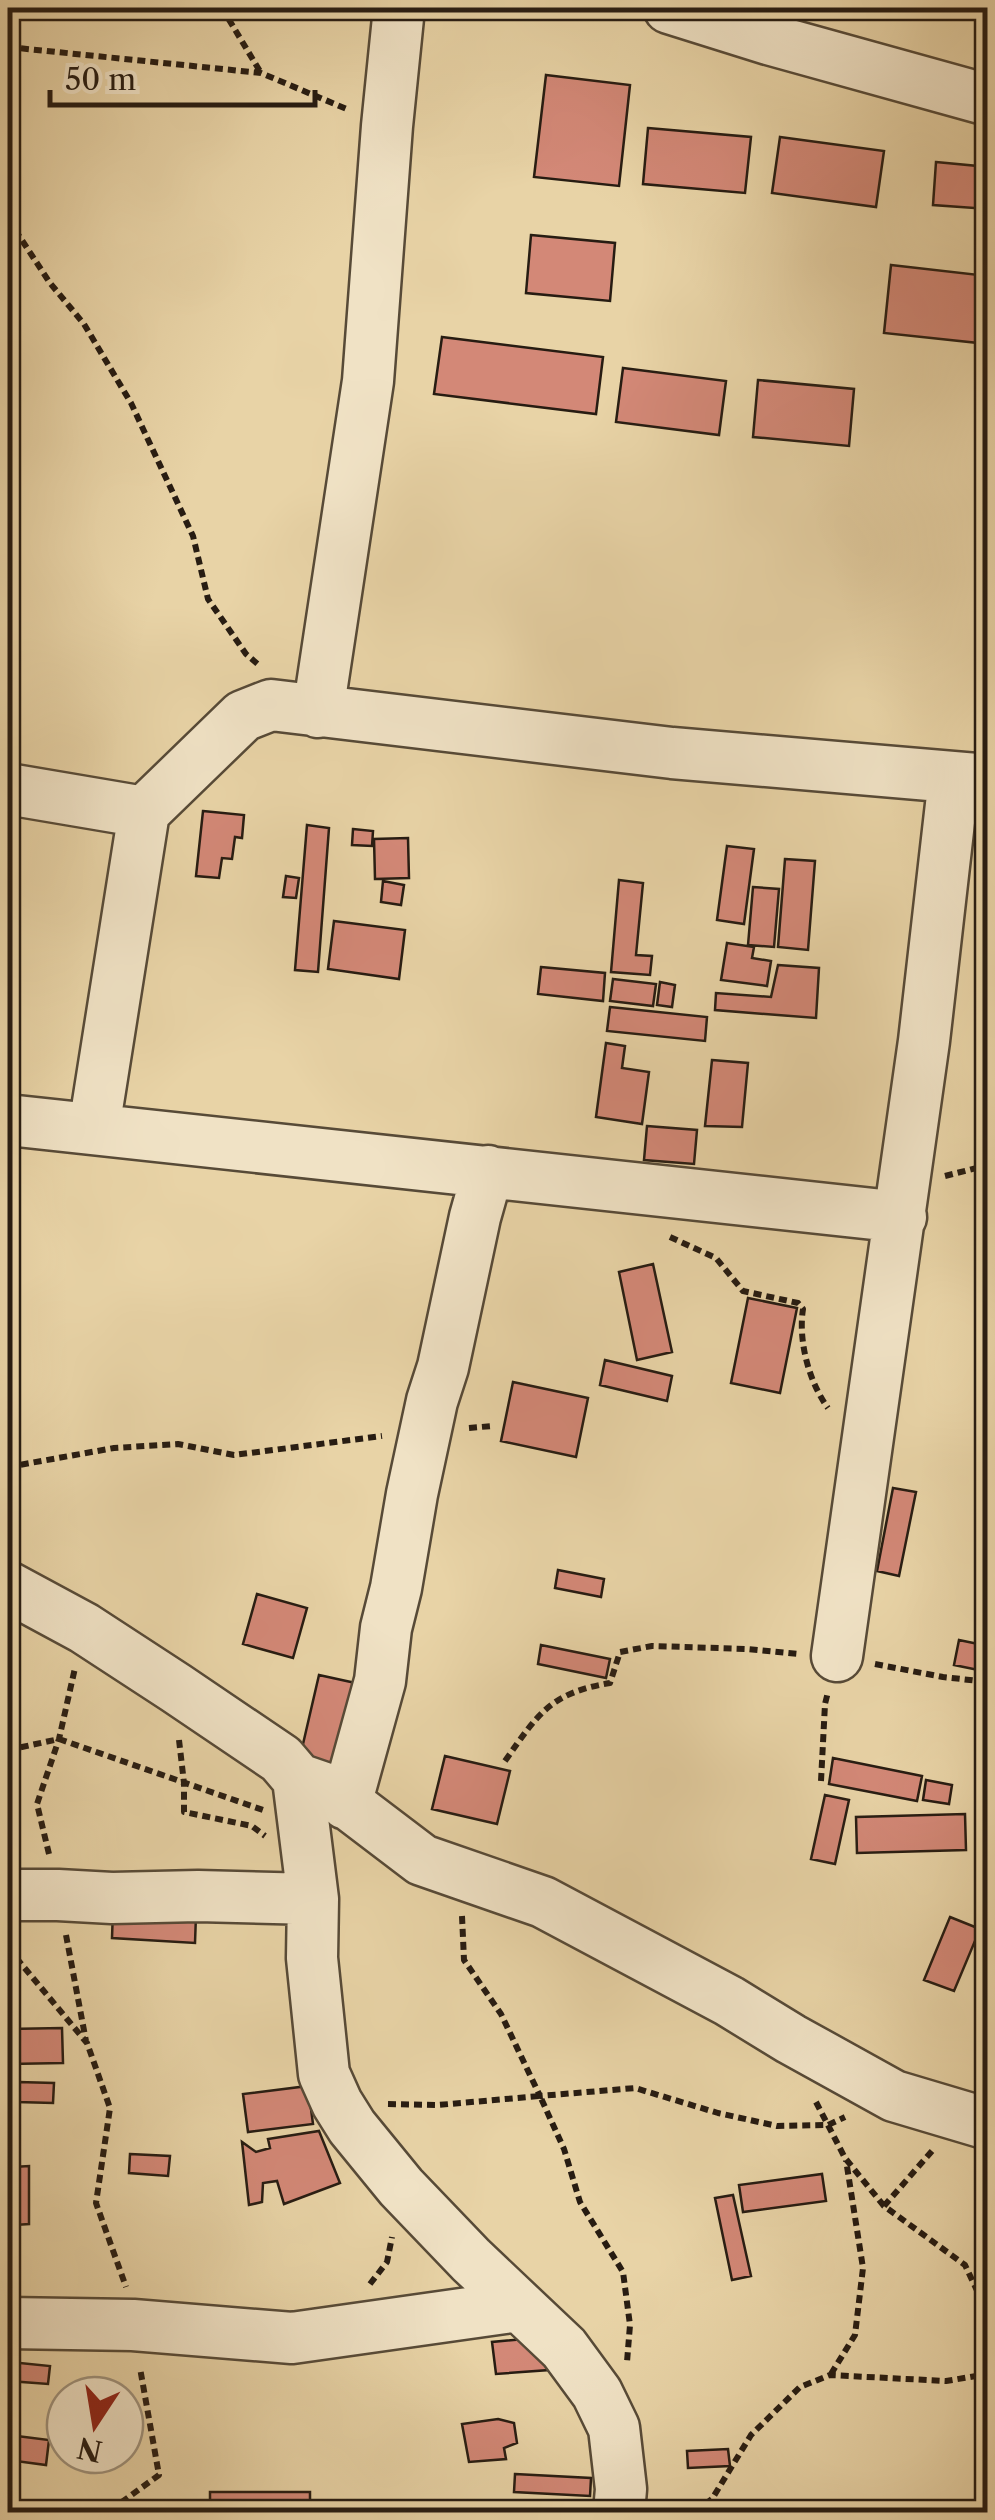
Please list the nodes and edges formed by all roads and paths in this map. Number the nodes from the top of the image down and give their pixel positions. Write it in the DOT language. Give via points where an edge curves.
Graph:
graph roads {
  1 [pos="222,8"];
  2 [pos="399,8"];
  3 [pos="670,8"];
  4 [pos="8,47"];
  5 [pos="261,73"];
  6 [pos="988,100"];
  7 [pos="387,126"];
  8 [pos="8,220"];
  9 [pos="306,710"];
  10 [pos="971,779"];
  11 [pos="8,788"];
  12 [pos="144,812"];
  13 [pos="8,1120"];
  14 [pos="94,1128"];
  15 [pos="488,1172"];
  16 [pos="900,1217"];
  17 [pos="667,1236"];
  18 [pos="492,1426"];
  19 [pos="426,1432"];
  20 [pos="865,1457"];
  21 [pos="8,1467"];
  22 [pos="8,1587"];
  23 [pos="84,1628"];
  24 [pos="837,1656"];
  25 [pos="988,1682"];
  26 [pos="59,1740"];
  27 [pos="8,1750"];
  28 [pos="505,1762"];
  29 [pos="822,1781"];
  30 [pos="316,1802"];
  31 [pos="460,1875"];
  32 [pos="58,1894"];
  33 [pos="8,1895"];
  34 [pos="312,1898"];
  35 [pos="8,1948"];
  36 [pos="791,2039"];
  37 [pos="87,2043"];
  38 [pos="540,2096"];
  39 [pos="894,2096"];
  40 [pos="337,2103"];
  41 [pos="828,2124"];
  42 [pos="988,2124"];
  43 [pos="845,2158"];
  44 [pos="401,2188"];
  45 [pos="368,2286"];
  46 [pos="518,2306"];
  47 [pos="988,2314"];
  48 [pos="8,2323"];
  49 [pos="133,2325"];
  50 [pos="626,2372"];
  51 [pos="988,2374"];
  52 [pos="830,2375"];
  53 [pos="115,2512"];
  54 [pos="619,2512"];
  55 [pos="695,2512"];
  1 -- 5 [label="path"];
  2 -- 7 [label="street"];
  3 -- 6 [label="street"];
  4 -- 5 [label="path"];
  5 -- 7 [label="path"];
  7 -- 9 [label="street" via="368,381"];
  8 -- 9 [label="path" via="84,324 130,404 193,536 208,598 246,654"];
  9 -- 10 [label="street"];
  9 -- 12 [label="street" via="271,704 243,716"];
  10 -- 16 [label="street"];
  11 -- 12 [label="street"];
  12 -- 14 [label="street"];
  13 -- 14 [label="street"];
  14 -- 15 [label="street"];
  15 -- 16 [label="street"];
  15 -- 19 [label="street"];
  16 -- 20 [label="street"];
  17 -- 20 [label="path" via="716,1258 743,1291 798,1303 817,1392"];
  18 -- 19 [label="path"];
  19 -- 21 [label="path" via="234,1455 178,1444 114,1448"];
  19 -- 30 [label="street" via="380,1681"];
  20 -- 24 [label="street"];
  22 -- 23 [label="street"];
  23 -- 26 [label="path"];
  23 -- 30 [label="street" via="281,1759"];
  24 -- 25 [label="path"];
  24 -- 28 [label="path" via="652,1646 620,1652 610,1682 558,1698"];
  24 -- 29 [label="path" via="825,1704"];
  26 -- 27 [label="path"];
  26 -- 30 [label="path"];
  26 -- 32 [label="path" via="37,1804"];
  30 -- 31 [label="street"];
  30 -- 34 [label="street"];
  31 -- 36 [label="street" via="543,1902"];
  31 -- 38 [label="path" via="464,1960 501,2014"];
  32 -- 33 [label="street"];
  32 -- 34 [label="street"];
  32 -- 37 [label="path"];
  34 -- 40 [label="street" via="324,2074"];
  35 -- 37 [label="path"];
  36 -- 39 [label="street"];
  36 -- 41 [label="path" via="796,2065"];
  37 -- 49 [label="path" via="110,2108 96,2203"];
  38 -- 40 [label="path" via="438,2105"];
  38 -- 41 [label="path" via="635,2088 778,2126"];
  38 -- 50 [label="path" via="580,2202 622,2272 630,2324"];
  39 -- 41 [label="path"];
  39 -- 42 [label="street"];
  40 -- 44 [label="street"];
  41 -- 43 [label="path"];
  43 -- 47 [label="path" via="884,2206 965,2266"];
  43 -- 52 [label="path" via="863,2268 855,2336"];
  44 -- 45 [label="path" via="387,2262"];
  44 -- 46 [label="street"];
  46 -- 49 [label="street" via="292,2338"];
  46 -- 54 [label="street" via="564,2348 614,2428"];
  48 -- 49 [label="street"];
  49 -- 53 [label="path" via="159,2476"];
  51 -- 52 [label="path" via="946,2381"];
  52 -- 55 [label="path" via="800,2387 751,2435 712,2499"];
}
